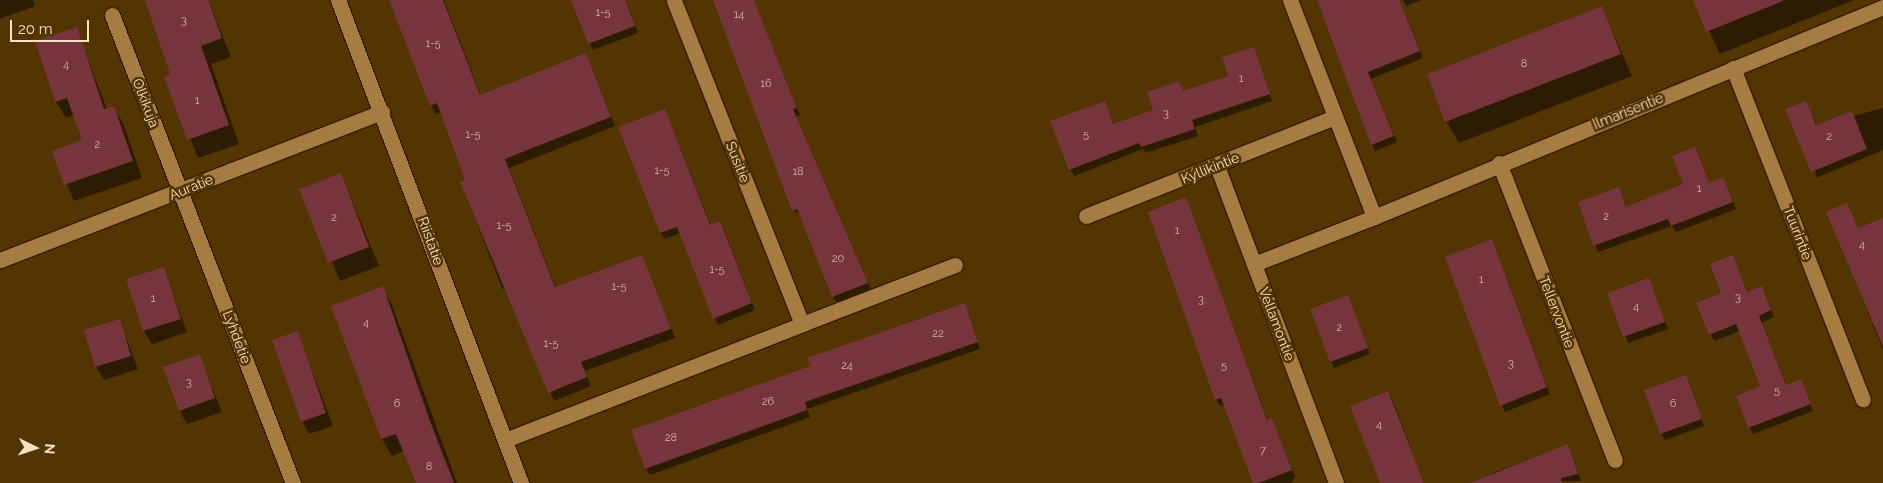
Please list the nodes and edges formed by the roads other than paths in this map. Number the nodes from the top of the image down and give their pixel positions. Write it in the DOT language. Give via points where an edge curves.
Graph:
graph roads {
  1 [pos="338,0"];
  2 [pos="674,0"];
  3 [pos="1290,0"];
  4 [pos="1883,6"];
  5 [pos="112,15"];
  6 [pos="1733,68"];
  7 [pos="382,112"];
  8 [pos="1332,118"];
  9 [pos="1499,163"];
  10 [pos="1217,166"];
  11 [pos="181,192"];
  12 [pos="1086,216"];
  13 [pos="1374,217"];
  14 [pos="0,260"];
  15 [pos="1254,264"];
  16 [pos="955,265"];
  17 [pos="802,324"];
  18 [pos="1862,399"];
  19 [pos="505,440"];
  20 [pos="1615,460"];
  21 [pos="293,483"];
  22 [pos="521,483"];
  23 [pos="1336,483"];
  1 -- 7 [label="street, Riistatie"];
  2 -- 17 [label="street, Susitie"];
  3 -- 8 [label="street"];
  4 -- 6 [label="street, Ilmarisentie"];
  5 -- 11 [label="street, Olkikuja"];
  6 -- 9 [label="street, Ilmarisentie"];
  6 -- 18 [label="street, Tuurintie"];
  7 -- 11 [label="street, Auratie"];
  7 -- 19 [label="street, Riistatie"];
  8 -- 10 [label="street, Kyllikintie"];
  8 -- 13 [label="street"];
  9 -- 13 [label="street, Ilmarisentie"];
  9 -- 20 [label="street, Tellervontie"];
  10 -- 12 [label="street, Kyllikintie"];
  10 -- 15 [label="street, Vellamontie"];
  11 -- 14 [label="street, Auratie"];
  11 -- 21 [label="street, Lyhdetie"];
  13 -- 15 [label="street, Ilmarisentie"];
  15 -- 23 [label="street, Vellamontie"];
  16 -- 17 [label="street"];
  17 -- 19 [label="street"];
  19 -- 22 [label="street, Riistatie"];
}
